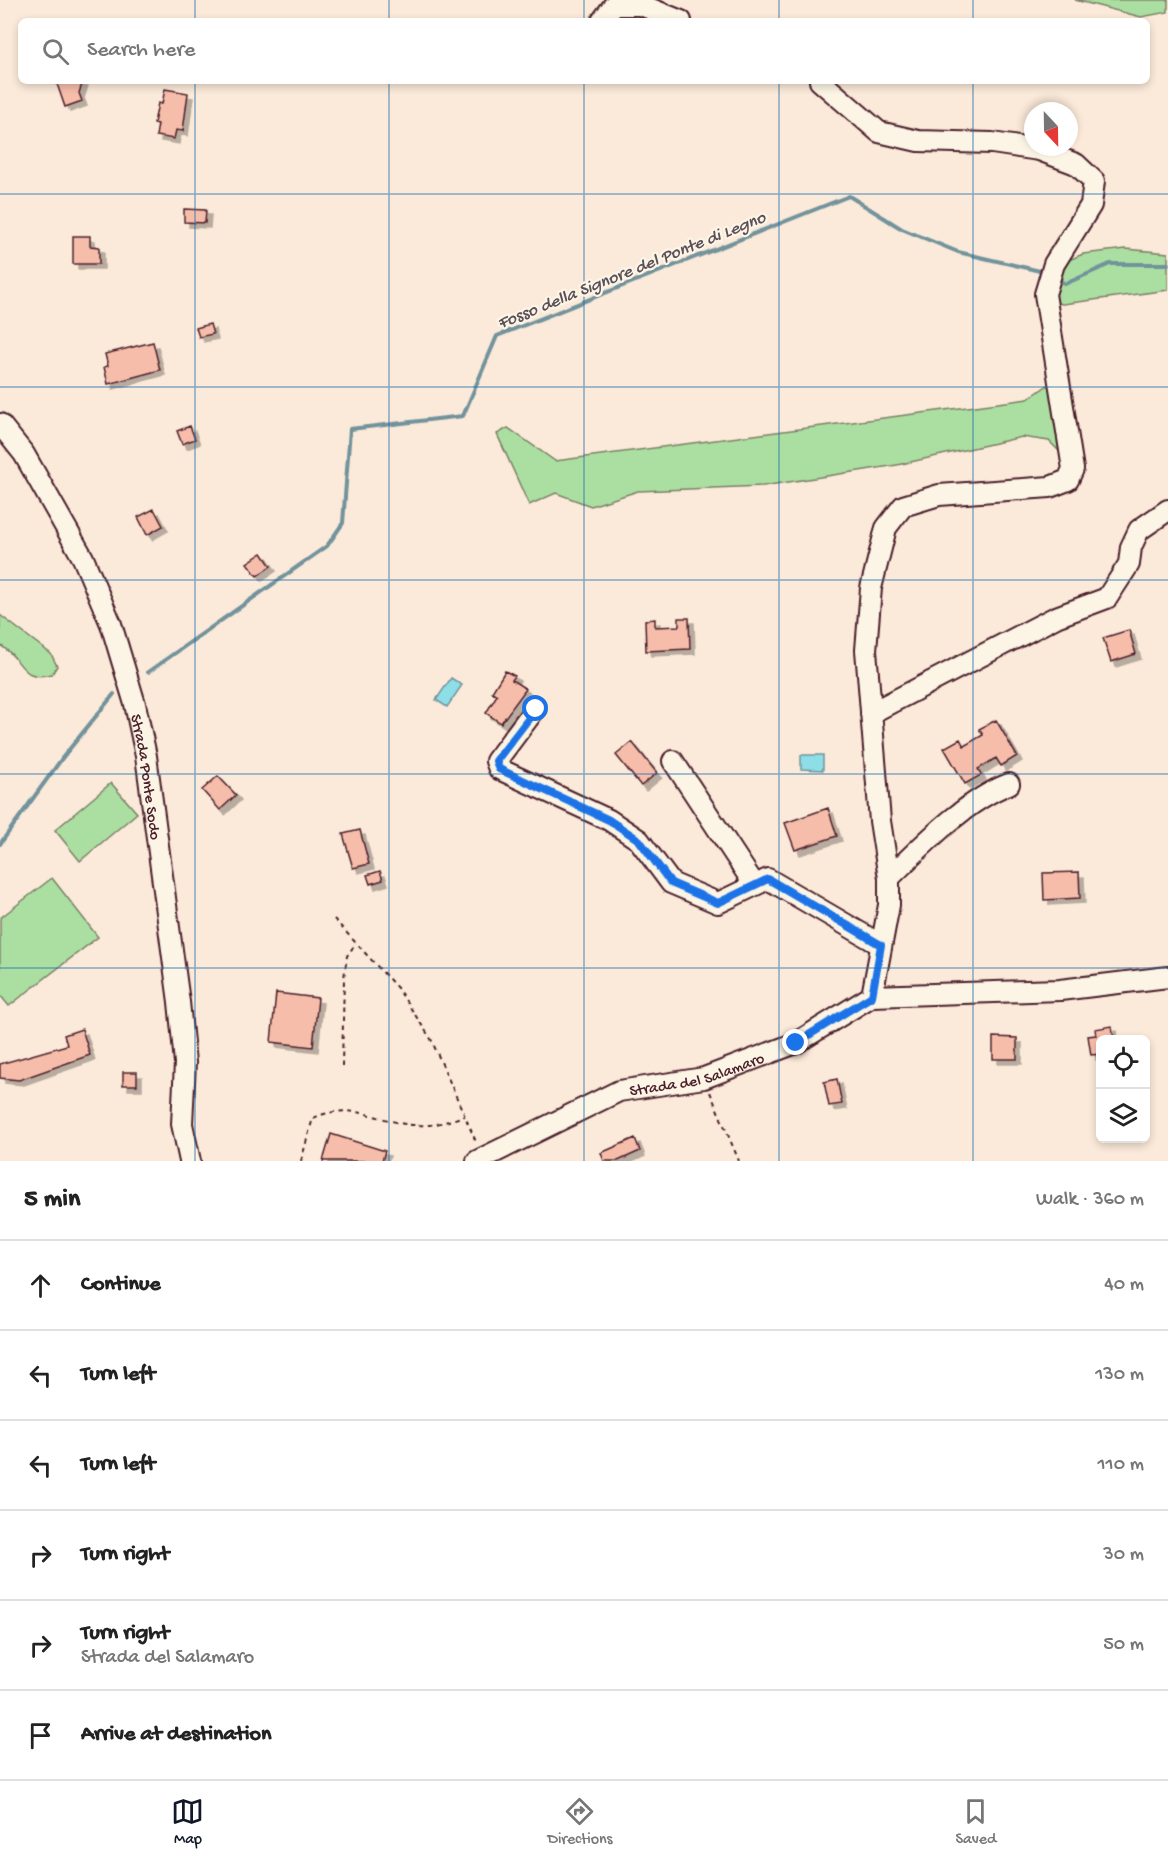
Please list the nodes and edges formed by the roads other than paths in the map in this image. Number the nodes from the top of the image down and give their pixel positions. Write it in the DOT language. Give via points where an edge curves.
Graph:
graph roads {
  1 [pos="604,18"];
  2 [pos="674,18"];
  3 [pos="823,84"];
  4 [pos="0,424"];
  5 [pos="1168,510"];
  6 [pos="536,709"];
  7 [pos="871,713"];
  8 [pos="673,761"];
  9 [pos="1009,784"];
  10 [pos="889,878"];
  11 [pos="754,884"];
  12 [pos="881,945"];
  13 [pos="1168,977"];
  14 [pos="872,996"];
  15 [pos="480,1159"];
  16 [pos="190,1161"];
  1 -- 2 [label="street" via="614,5 641,5"];
  3 -- 7 [label="street" via="879,132 918,141 992,143 1039,150 1076,164 1094,181 1091,205 1054,264 1045,294 1073,469 1068,480 1050,487 939,495 903,506 885,528 871,588 866,650"];
  4 -- 16 [label="street, Strada Ponte Sodo" via="24,454 83,558 111,624 135,704 146,756 179,1002 185,1063 182,1124"];
  5 -- 7 [label="street" via="1140,530 1131,547 1129,564 1107,598 1056,617"];
  6 -- 11 [label="street" via="496,761 499,769 609,820 639,840 671,883 699,896 718,903"];
  7 -- 10 [label="street"];
  8 -- 11 [label="street"];
  9 -- 10 [label="street" via="990,791"];
  10 -- 12 [label="street" via="889,905"];
  11 -- 12 [label="street" via="768,879"];
  12 -- 14 [label="street"];
  13 -- 14 [label="street, Strada del Salamaro" via="1060,990"];
  14 -- 15 [label="street, Strada del Salamaro" via="796,1043 704,1078 619,1091"];
}
